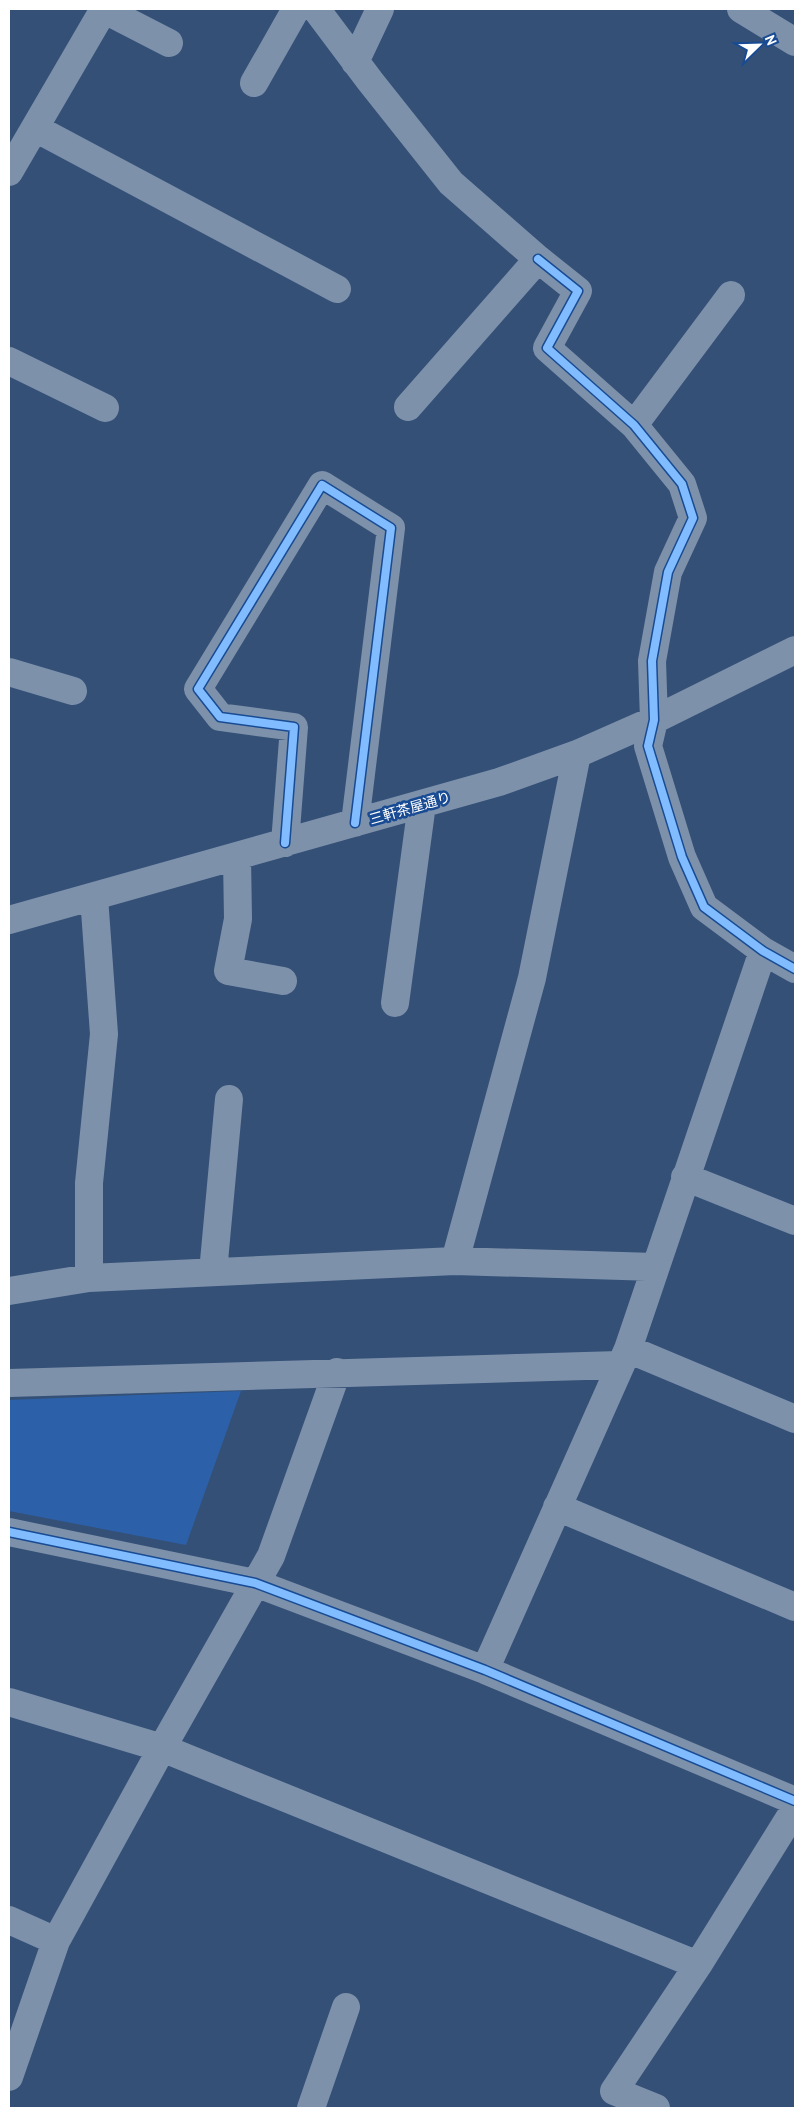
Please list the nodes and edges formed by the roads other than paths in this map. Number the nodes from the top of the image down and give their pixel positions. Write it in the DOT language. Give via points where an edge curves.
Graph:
graph roads {
  1 [pos="103,9"];
  2 [pos="296,9"];
  3 [pos="316,9"];
  4 [pos="380,9"];
  5 [pos="741,9"];
  6 [pos="794,38"];
  7 [pos="169,43"];
  8 [pos="355,62"];
  9 [pos="254,83"];
  10 [pos="35,128"];
  11 [pos="9,172"];
  12 [pos="538,259"];
  13 [pos="337,289"];
  14 [pos="731,295"];
  15 [pos="9,361"];
  16 [pos="408,407"];
  17 [pos="105,408"];
  18 [pos="634,424"];
  19 [pos="795,650"];
  20 [pos="9,672"];
  21 [pos="74,691"];
  22 [pos="654,720"];
  23 [pos="577,754"];
  24 [pos="422,804"];
  25 [pos="355,823"];
  26 [pos="285,843"];
  27 [pos="237,857"];
  28 [pos="94,897"];
  29 [pos="9,920"];
  30 [pos="762,951"];
  31 [pos="795,969"];
  32 [pos="283,981"];
  33 [pos="395,1003"];
  34 [pos="229,1099"];
  35 [pos="685,1177"];
  36 [pos="795,1221"];
  37 [pos="455,1261"];
  38 [pos="656,1267"];
  39 [pos="213,1272"];
  40 [pos="89,1278"];
  41 [pos="9,1291"];
  42 [pos="623,1357"];
  43 [pos="337,1372"];
  44 [pos="9,1383"];
  45 [pos="795,1419"];
  46 [pos="557,1507"];
  47 [pos="9,1532"];
  48 [pos="255,1583"];
  49 [pos="795,1607"];
  50 [pos="485,1670"];
  51 [pos="9,1702"];
  52 [pos="162,1748"];
  53 [pos="795,1801"];
  54 [pos="795,1809"];
  55 [pos="9,1920"];
  56 [pos="56,1941"];
  57 [pos="698,1965"];
  58 [pos="346,2007"];
  59 [pos="9,2077"];
  60 [pos="311,2108"];
  61 [pos="656,2108"];
  1 -- 7 [label="street"];
  1 -- 10 [label="street"];
  2 -- 9 [label="street"];
  3 -- 8 [label="street"];
  4 -- 8 [label="street"];
  5 -- 6 [label="street"];
  8 -- 12 [label="street" via="451,183"];
  10 -- 11 [label="street"];
  10 -- 13 [label="street"];
  12 -- 16 [label="street"];
  12 -- 18 [label="street" via="578,291 548,348"];
  14 -- 18 [label="street"];
  15 -- 17 [label="street"];
  18 -- 22 [label="street" via="682,484 693,518 668,572 652,661"];
  19 -- 22 [label="street, 三軒茶屋通り"];
  20 -- 21 [label="street"];
  22 -- 23 [label="street, 三軒茶屋通り"];
  22 -- 30 [label="street" via="648,746 682,857 704,907"];
  23 -- 24 [label="street, 三軒茶屋通り" via="499,782"];
  23 -- 37 [label="street" via="532,978"];
  24 -- 25 [label="street, 三軒茶屋通り"];
  24 -- 33 [label="street"];
  25 -- 26 [label="street, 三軒茶屋通り"];
  25 -- 26 [label="street" via="391,528 322,485 198,689 220,717 294,726"];
  26 -- 27 [label="street, 三軒茶屋通り"];
  27 -- 28 [label="street, 三軒茶屋通り"];
  27 -- 32 [label="street" via="238,919 228,971"];
  28 -- 29 [label="street, 三軒茶屋通り"];
  28 -- 40 [label="street" via="104,1034 89,1183"];
  30 -- 31 [label="street"];
  30 -- 35 [label="street"];
  34 -- 39 [label="street"];
  35 -- 36 [label="street"];
  35 -- 38 [label="street"];
  37 -- 38 [label="street"];
  37 -- 39 [label="street"];
  38 -- 42 [label="street"];
  39 -- 40 [label="street"];
  40 -- 41 [label="street"];
  42 -- 43 [label="street"];
  42 -- 45 [label="street"];
  42 -- 46 [label="street"];
  43 -- 44 [label="street"];
  43 -- 48 [label="street" via="271,1556"];
  46 -- 49 [label="street"];
  46 -- 50 [label="street"];
  47 -- 48 [label="street"];
  48 -- 50 [label="street"];
  48 -- 52 [label="street"];
  50 -- 53 [label="street"];
  51 -- 52 [label="street"];
  52 -- 56 [label="street"];
  52 -- 57 [label="street"];
  54 -- 57 [label="street"];
  55 -- 56 [label="street"];
  56 -- 59 [label="street"];
  57 -- 61 [label="street" via="614,2091"];
  58 -- 60 [label="street"];
}
